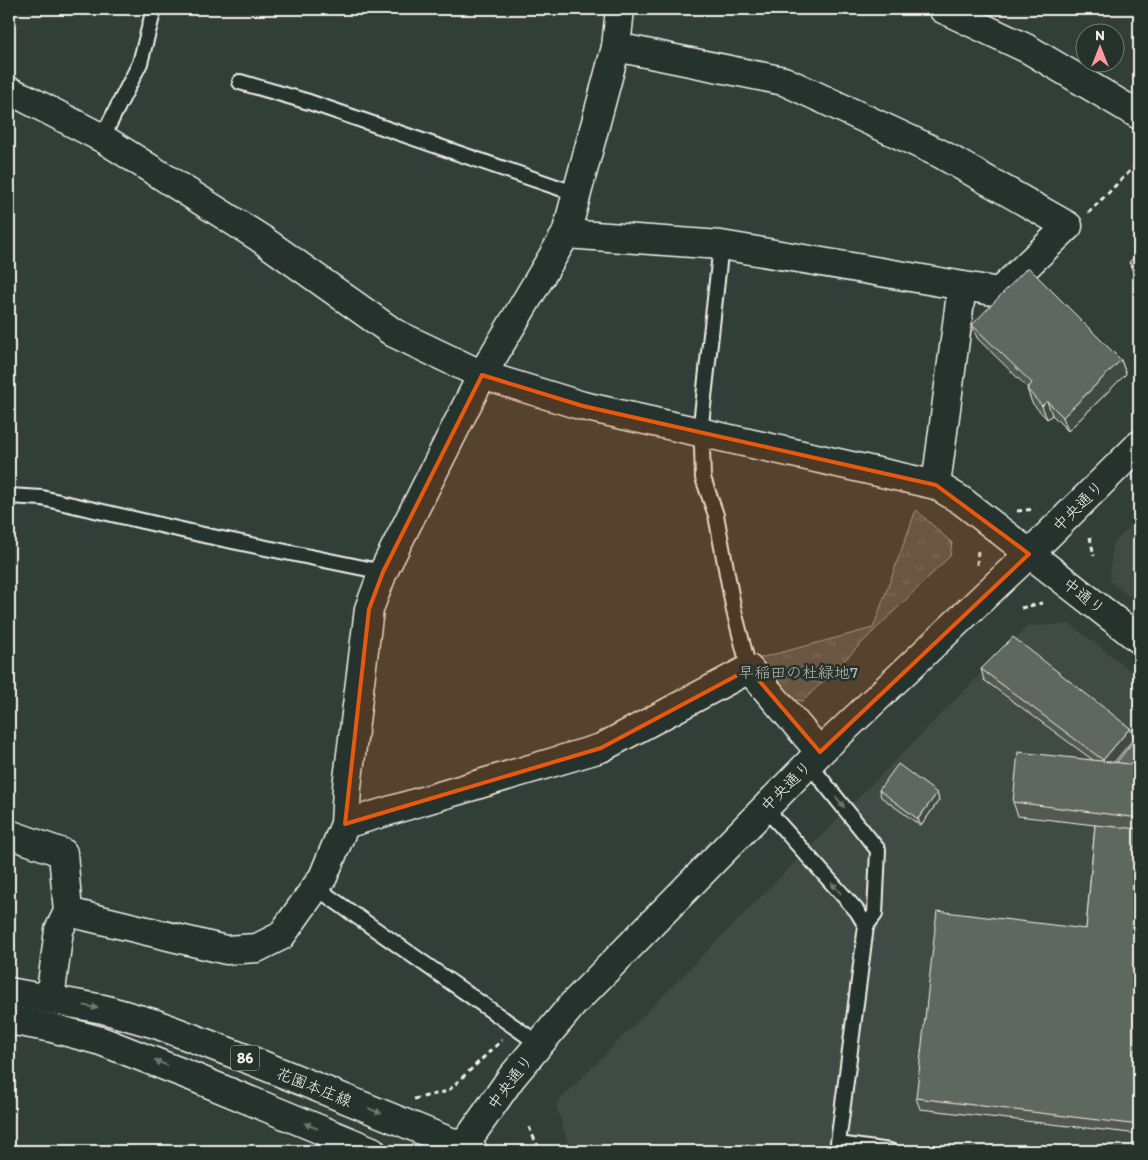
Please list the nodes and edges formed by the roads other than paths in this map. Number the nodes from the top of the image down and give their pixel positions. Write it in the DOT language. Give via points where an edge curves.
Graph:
graph roads {
  1 [pos="154,9"];
  2 [pos="620,9"];
  3 [pos="944,9"];
  4 [pos="616,48"];
  5 [pos="240,82"];
  6 [pos="9,91"];
  7 [pos="1139,115"];
  8 [pos="102,138"];
  9 [pos="577,194"];
  10 [pos="566,234"];
  11 [pos="721,246"];
  12 [pos="962,286"];
  13 [pos="482,375"];
  14 [pos="700,433"];
  15 [pos="1139,445"];
  16 [pos="936,485"];
  17 [pos="9,496"];
  18 [pos="1029,554"];
  19 [pos="383,572"];
  20 [pos="1139,639"];
  21 [pos="749,669"];
  22 [pos="815,758"];
  23 [pos="765,808"];
  24 [pos="345,824"];
  25 [pos="9,834"];
  26 [pos="315,887"];
  27 [pos="68,912"];
  28 [pos="866,926"];
  29 [pos="9,992"];
  30 [pos="50,999"];
  31 [pos="9,1020"];
  32 [pos="538,1044"];
  33 [pos="838,1148"];
  34 [pos="465,1150"];
  35 [pos="372,1151"];
  36 [pos="890,1151"];
  1 -- 8 [label="lane" via="140,63"];
  2 -- 4 [label="street"];
  3 -- 7 [label="street" via="1028,49"];
  4 -- 9 [label="street"];
  4 -- 12 [label="street" via="784,81 941,154 1068,226 999,292"];
  5 -- 9 [label="lane" via="309,102"];
  6 -- 8 [label="street, 中通り"];
  8 -- 13 [label="street, 中通り" via="260,238 394,333"];
  9 -- 10 [label="street"];
  10 -- 11 [label="street"];
  10 -- 13 [label="street"];
  11 -- 12 [label="street"];
  11 -- 14 [label="lane"];
  12 -- 16 [label="street"];
  13 -- 14 [label="street, 中通り" via="583,406"];
  13 -- 19 [label="street"];
  14 -- 16 [label="street, 中通り"];
  14 -- 21 [label="lane" via="703,478 716,515 734,611"];
  15 -- 18 [label="street, 中央通り"];
  16 -- 18 [label="street, 中通り" via="962,501"];
  17 -- 19 [label="lane" via="42,498"];
  18 -- 20 [label="street, 中通り"];
  18 -- 22 [label="street, 中央通り"];
  19 -- 24 [label="street" via="369,609"];
  21 -- 22 [label="street"];
  21 -- 24 [label="street" via="601,748"];
  22 -- 23 [label="street, 中央通り"];
  22 -- 28 [label="lane, one-way" via="878,850 875,914"];
  28 -- 23 [label="lane, one-way" via="857,910"];
  23 -- 32 [label="street, 中央通り" via="573,1004"];
  24 -- 26 [label="street"];
  25 -- 27 [label="street" via="63,853"];
  26 -- 27 [label="street" via="281,936 257,948 226,950"];
  26 -- 32 [label="lane"];
  27 -- 30 [label="street" via="59,930"];
  28 -- 33 [label="lane"];
  29 -- 30 [label="street, 花園本庄線 / 86"];
  30 -- 34 [label="street, 花園本庄線 / 86, one-way" via="156,1024"];
  35 -- 31 [label="street, 86, one-way" via="119,1048 52,1028"];
  32 -- 34 [label="street, 中央通り" via="511,1078"];
  33 -- 36 [label="lane"];
}
